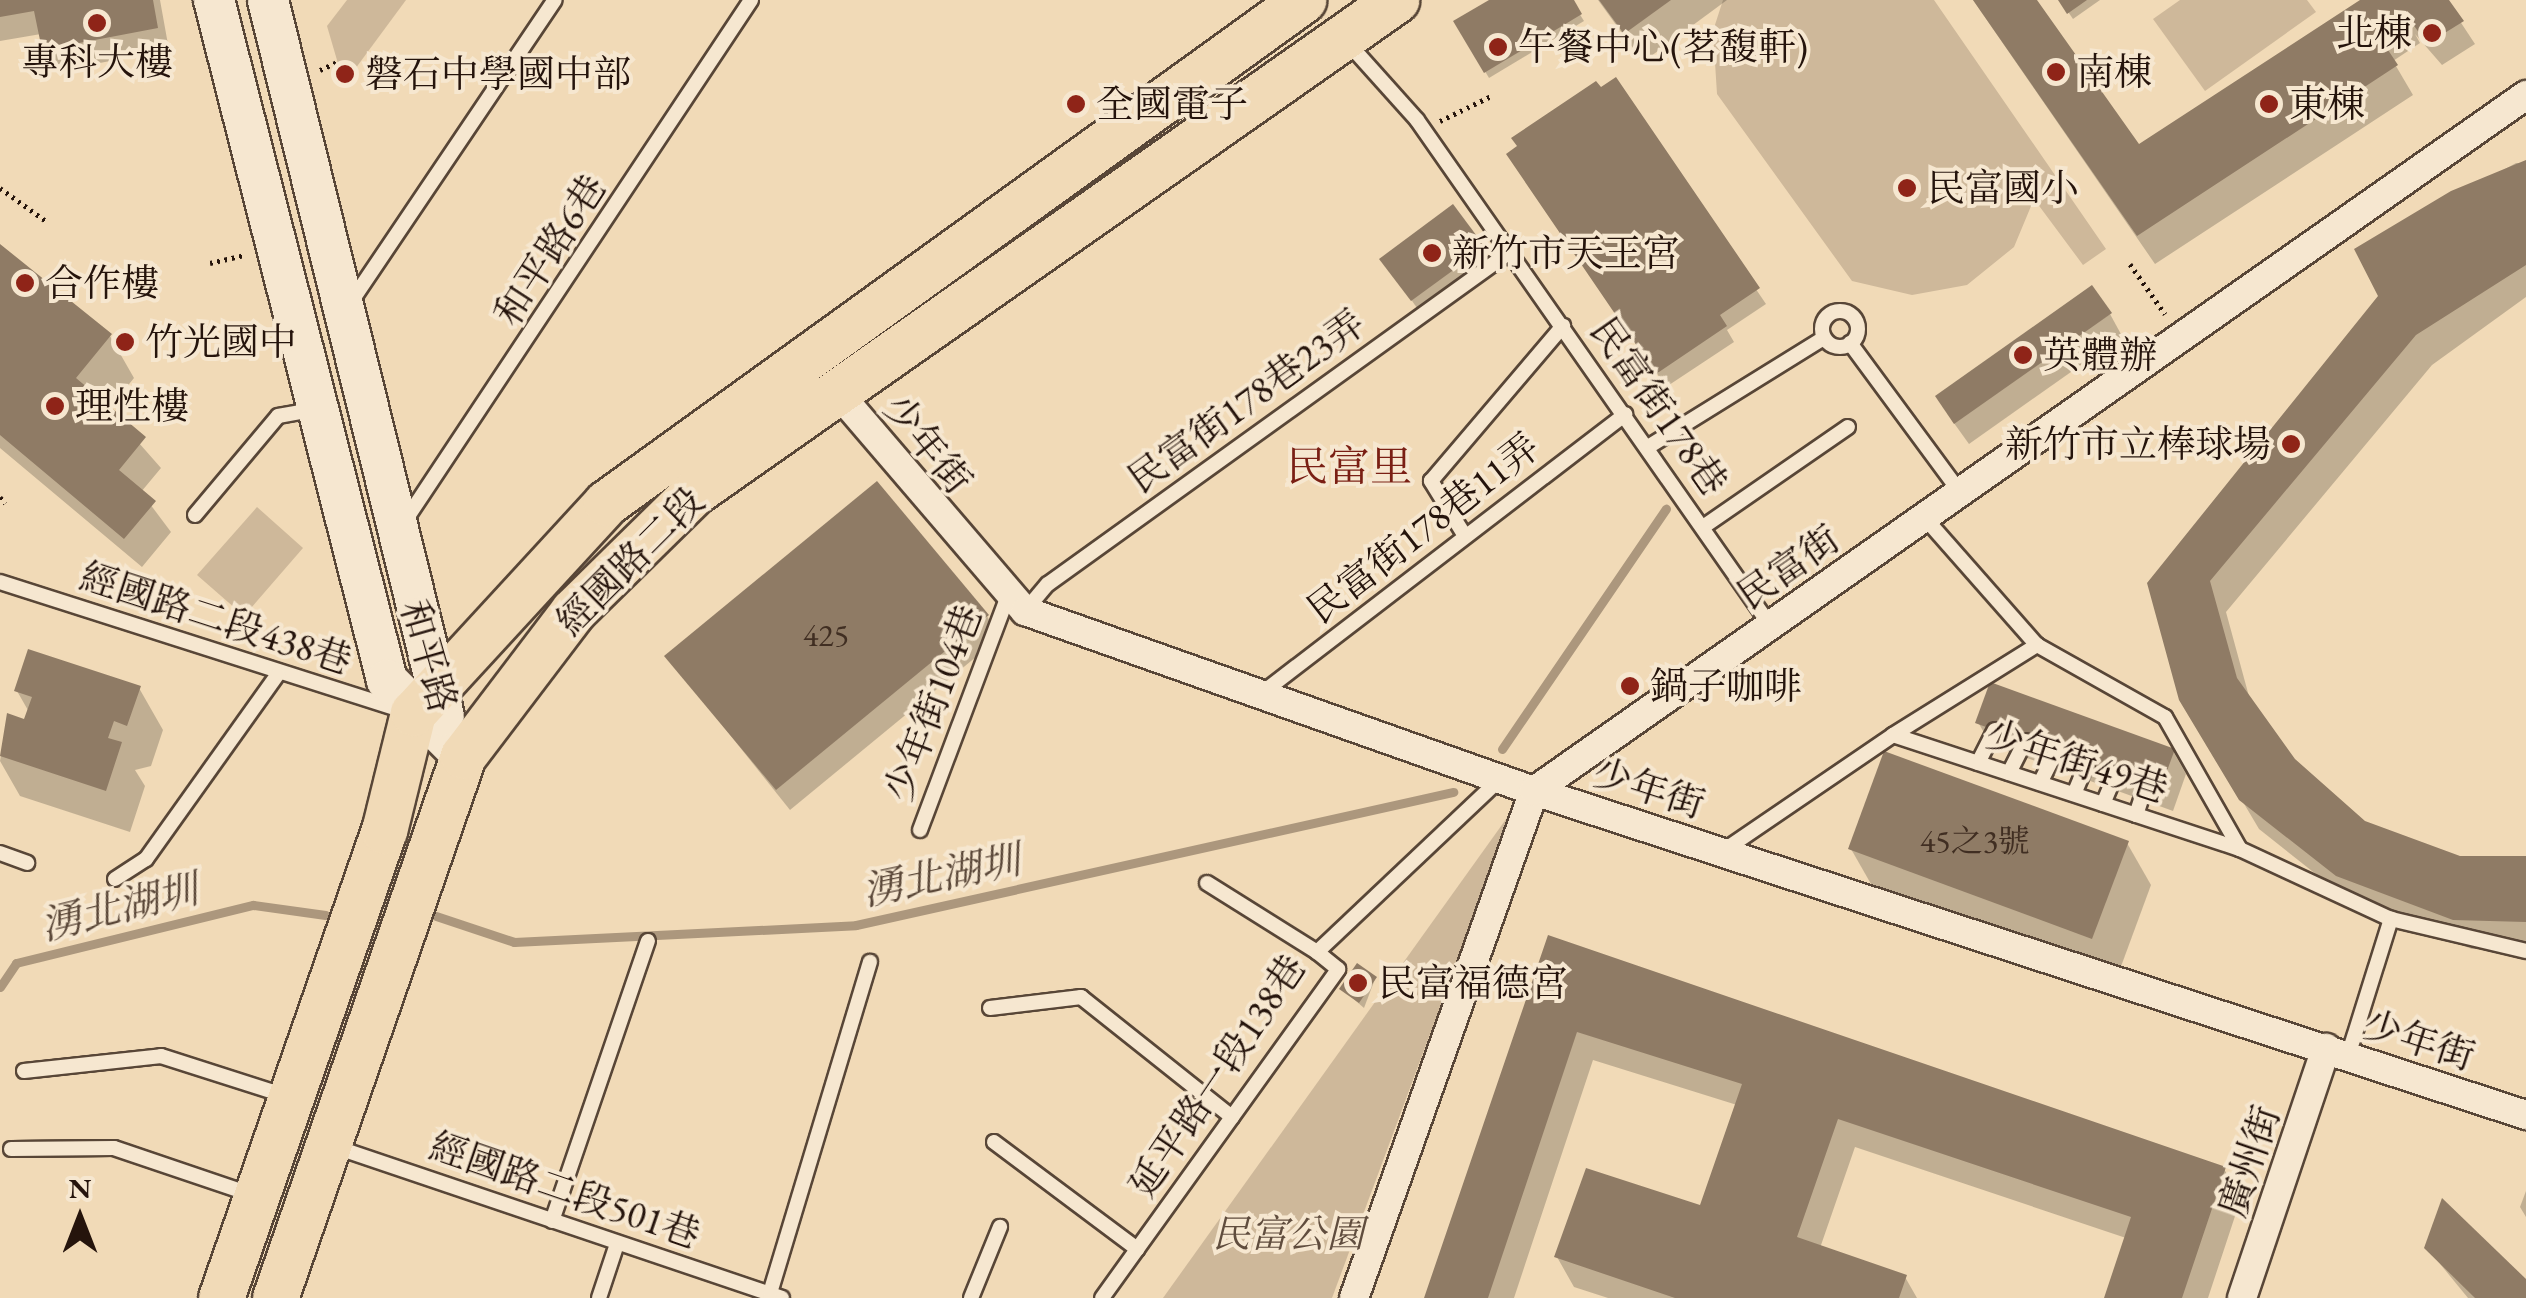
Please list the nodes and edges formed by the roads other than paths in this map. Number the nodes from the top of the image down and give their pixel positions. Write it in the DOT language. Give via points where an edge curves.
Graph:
graph roads {
  1 [pos="214,0"];
  2 [pos="268,0"];
  3 [pos="555,0"];
  4 [pos="751,0"];
  5 [pos="1306,0"];
  6 [pos="1396,0"];
  7 [pos="1344,38"];
  8 [pos="2526,95"];
  9 [pos="302,132"];
  10 [pos="251,148"];
  11 [pos="1511,251"];
  12 [pos="347,307"];
  13 [pos="1563,326"];
  14 [pos="1824,338"];
  15 [pos="1850,343"];
  16 [pos="838,394"];
  17 [pos="316,409"];
  18 [pos="1625,414"];
  19 [pos="1848,427"];
  20 [pos="1648,447"];
  21 [pos="1960,492"];
  22 [pos="196,515"];
  23 [pos="1924,518"];
  24 [pos="1702,526"];
  25 [pos="398,532"];
  26 [pos="1466,536"];
  27 [pos="0,582"];
  28 [pos="1016,605"];
  29 [pos="1770,624"];
  30 [pos="2037,645"];
  31 [pos="278,674"];
  32 [pos="1262,693"];
  33 [pos="423,702"];
  34 [pos="1995,730"];
  35 [pos="1893,735"];
  36 [pos="2025,741"];
  37 [pos="2056,752"];
  38 [pos="463,756"];
  39 [pos="1978,763"];
  40 [pos="2087,763"];
  41 [pos="2009,773"];
  42 [pos="2116,774"];
  43 [pos="1500,778"];
  44 [pos="2040,784"];
  45 [pos="2146,785"];
  46 [pos="1534,790"];
  47 [pos="2074,794"];
  48 [pos="2103,804"];
  49 [pos="2136,815"];
  50 [pos="920,830"];
  51 [pos="2240,850"];
  52 [pos="1723,851"];
  53 [pos="0,853"];
  54 [pos="27,863"];
  55 [pos="115,879"];
  56 [pos="1207,884"];
  57 [pos="2391,919"];
  58 [pos="648,941"];
  59 [pos="2526,951"];
  60 [pos="1317,952"];
  61 [pos="870,962"];
  62 [pos="990,1008"];
  63 [pos="2337,1052"];
  64 [pos="24,1071"];
  65 [pos="290,1098"];
  66 [pos="2526,1115"];
  67 [pos="1232,1117"];
  68 [pos="994,1142"];
  69 [pos="326,1144"];
  70 [pos="11,1149"];
  71 [pos="254,1196"];
  72 [pos="552,1221"];
  73 [pos="1000,1227"];
  74 [pos="617,1244"];
  75 [pos="1137,1249"];
  76 [pos="776,1295"];
  77 [pos="221,1298"];
  78 [pos="275,1298"];
  79 [pos="598,1298"];
  80 [pos="970,1298"];
  81 [pos="1102,1298"];
  82 [pos="1354,1298"];
  83 [pos="2242,1298"];
  1 -- 10 [label="street, 和平路"];
  2 -- 9 [label="street, 和平路"];
  3 -- 12 [label="lane"];
  4 -- 25 [label="lane, 和平路6巷"];
  5 -- 7 [label="street"];
  5 -- 33 [label="main road, 經國路二段" via="606,502"];
  6 -- 7 [label="main road, 經國路二段"];
  7 -- 11 [label="lane, 民富街178巷" via="1424,130"];
  7 -- 16 [label="main road, 經國路二段"];
  8 -- 21 [label="street, 民富街"];
  9 -- 10 [label="street"];
  9 -- 12 [label="street, 和平路"];
  10 -- 17 [label="street, 和平路"];
  11 -- 13 [label="lane, 民富街178巷"];
  11 -- 28 [label="lane, 民富街178巷23弄"];
  12 -- 25 [label="street, 和平路"];
  13 -- 18 [label="lane, 民富街178巷"];
  13 -- 26 [label="lane" via="1430,480"];
  14 -- 15 [label="lane"];
  14 -- 15 [label="lane" via="1824,320 1845,311 1857,324"];
  14 -- 20 [label="lane"];
  15 -- 21 [label="lane"];
  16 -- 28 [label="street, 少年街"];
  16 -- 38 [label="main road, 經國路二段" via="646,534 574,611"];
  17 -- 22 [label="lane" via="278,416"];
  17 -- 33 [label="street, 和平路" via="386,680"];
  18 -- 20 [label="lane, 民富街178巷"];
  18 -- 26 [label="lane, 民富街178巷11弄"];
  19 -- 24 [label="lane"];
  20 -- 24 [label="lane, 民富街178巷"];
  21 -- 23 [label="street, 民富街"];
  23 -- 29 [label="street, 民富街"];
  23 -- 30 [label="lane"];
  24 -- 29 [label="lane, 民富街178巷"];
  25 -- 33 [label="street, 和平路"];
  26 -- 32 [label="lane, 民富街178巷11弄"];
  27 -- 31 [label="lane, 經國路二段438巷"];
  28 -- 32 [label="street, 少年街"];
  28 -- 50 [label="lane, 少年街104巷"];
  29 -- 46 [label="street, 民富街"];
  30 -- 35 [label="lane, 少年街49巷"];
  30 -- 51 [label="lane" via="2165,717"];
  31 -- 33 [label="lane, 經國路二段438巷"];
  31 -- 55 [label="lane" via="146,858"];
  32 -- 43 [label="street, 少年街"];
  33 -- 38 [label="street, 和平路"];
  33 -- 65 [label="main road, 經國路二段"];
  34 -- 39 [label="lane"];
  35 -- 39 [label="lane, 少年街49巷"];
  35 -- 52 [label="lane, 少年街49巷"];
  36 -- 41 [label="lane"];
  37 -- 44 [label="lane"];
  38 -- 69 [label="main road, 經國路二段"];
  39 -- 41 [label="lane, 少年街49巷"];
  40 -- 47 [label="lane"];
  41 -- 44 [label="lane, 少年街49巷"];
  42 -- 48 [label="lane"];
  43 -- 46 [label="street, 少年街"];
  43 -- 60 [label="lane, 延平路一段138巷"];
  44 -- 47 [label="lane, 少年街49巷"];
  45 -- 49 [label="lane"];
  46 -- 52 [label="street, 少年街"];
  46 -- 82 [label="street"];
  47 -- 48 [label="lane, 少年街49巷"];
  48 -- 49 [label="lane, 少年街49巷"];
  49 -- 51 [label="lane, 少年街49巷"];
  51 -- 57 [label="lane, 少年街49巷"];
  52 -- 63 [label="street, 少年街"];
  53 -- 54 [label="lane"];
  56 -- 60 [label="lane"];
  57 -- 59 [label="lane, 少年街49巷"];
  57 -- 63 [label="lane"];
  58 -- 72 [label="lane"];
  60 -- 67 [label="lane, 延平路一段138巷" via="1338,970"];
  61 -- 76 [label="lane"];
  62 -- 67 [label="lane" via="1081,997"];
  63 -- 66 [label="street, 少年街"];
  63 -- 83 [label="street, 廣州街"];
  64 -- 65 [label="lane" via="161,1056"];
  65 -- 71 [label="main road, 經國路二段"];
  67 -- 75 [label="lane, 延平路一段138巷"];
  68 -- 75 [label="lane"];
  69 -- 72 [label="lane, 經國路二段501巷"];
  69 -- 78 [label="main road, 經國路二段"];
  70 -- 71 [label="lane" via="114,1148"];
  71 -- 77 [label="main road, 經國路二段"];
  72 -- 74 [label="lane, 經國路二段501巷"];
  73 -- 80 [label="lane"];
  74 -- 76 [label="lane, 經國路二段501巷"];
  74 -- 79 [label="lane"];
  75 -- 81 [label="lane, 延平路一段138巷"];
}
